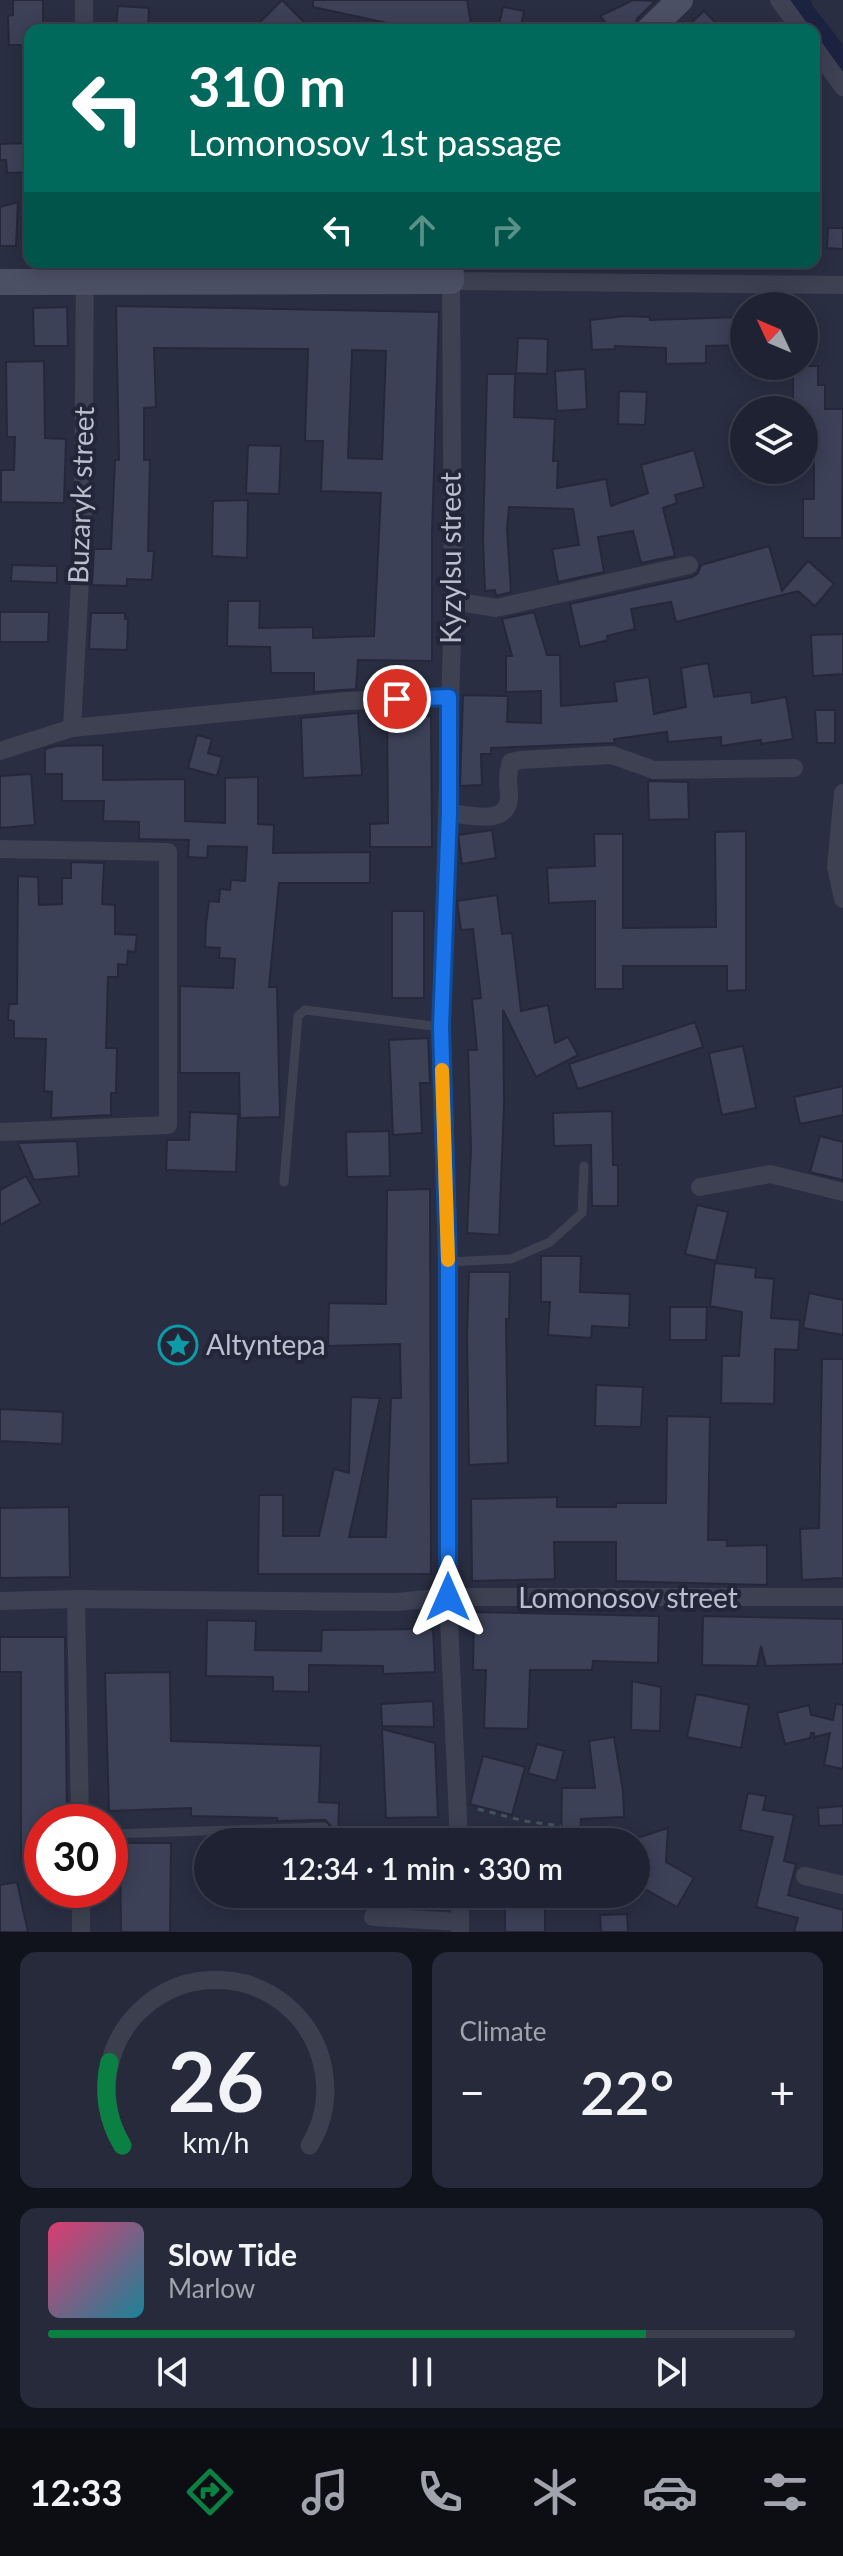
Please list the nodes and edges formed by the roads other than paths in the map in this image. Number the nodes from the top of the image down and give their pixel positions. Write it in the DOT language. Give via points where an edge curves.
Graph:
graph roads {
  1 [pos="84,0"];
  2 [pos="679,0"];
  3 [pos="779,0"];
  4 [pos="84,24"];
  5 [pos="655,24"];
  6 [pos="797,24"];
  7 [pos="820,55"];
  8 [pos="843,87"];
  9 [pos="86,272"];
  10 [pos="451,272"];
  11 [pos="0,282"];
  12 [pos="843,285"];
  13 [pos="689,565"];
  14 [pos="453,601"];
  15 [pos="449,697"];
  16 [pos="72,728"];
  17 [pos="0,751"];
  18 [pos="794,768"];
  19 [pos="843,793"];
  20 [pos="449,813"];
  21 [pos="0,849"];
  22 [pos="842,888"];
  23 [pos="441,1027"];
  24 [pos="0,1132"];
  25 [pos="584,1166"];
  26 [pos="284,1182"];
  27 [pos="700,1187"];
  28 [pos="843,1192"];
  29 [pos="448,1262"];
  30 [pos="448,1597"];
  31 [pos="843,1597"];
  32 [pos="76,1599"];
  33 [pos="0,1601"];
  34 [pos="80,1804"];
  35 [pos="324,1827"];
  36 [pos="459,1828"];
  37 [pos="128,1833"];
  38 [pos="805,1876"];
  39 [pos="843,1885"];
  40 [pos="81,1908"];
  41 [pos="373,1917"];
  42 [pos="460,1927"];
  43 [pos="81,1932"];
  1 -- 4 [label="street"];
  2 -- 5 [label="street"];
  3 -- 6 [label="street"];
  7 -- 8 [label="street"];
  9 -- 10 [label="street"];
  9 -- 11 [label="street"];
  9 -- 16 [label="street, Buzaryk street" via="83,525"];
  10 -- 12 [label="street"];
  10 -- 14 [label="street, Kyzylsu street"];
  13 -- 14 [label="street" via="496,608"];
  14 -- 15 [label="street, Kyzylsu street"];
  15 -- 16 [label="street" via="346,701"];
  15 -- 20 [label="street, Kyzylsu street"];
  16 -- 17 [label="street"];
  18 -- 20 [label="street" via="654,770 612,755 520,760 511,762 508,770 505,812 497,817"];
  19 -- 22 [label="street" via="836,867"];
  20 -- 23 [label="street, Kyzylsu street"];
  21 -- 24 [label="street" via="168,852 168,1125"];
  23 -- 26 [label="lane" via="301,1013"];
  23 -- 29 [label="street, Kyzylsu street"];
  25 -- 29 [label="lane" via="582,1213 550,1242 511,1259"];
  27 -- 28 [label="street" via="770,1174"];
  29 -- 30 [label="street, Kyzylsu street"];
  30 -- 31 [label="street, Lomonosov street"];
  30 -- 32 [label="street, Lomonosov street" via="396,1602"];
  30 -- 36 [label="street, Kyzylsu street"];
  32 -- 33 [label="street"];
  32 -- 34 [label="street"];
  35 -- 37 [label="lane"];
  38 -- 39 [label="street"];
  40 -- 43 [label="street"];
  41 -- 42 [label="street"];
}
